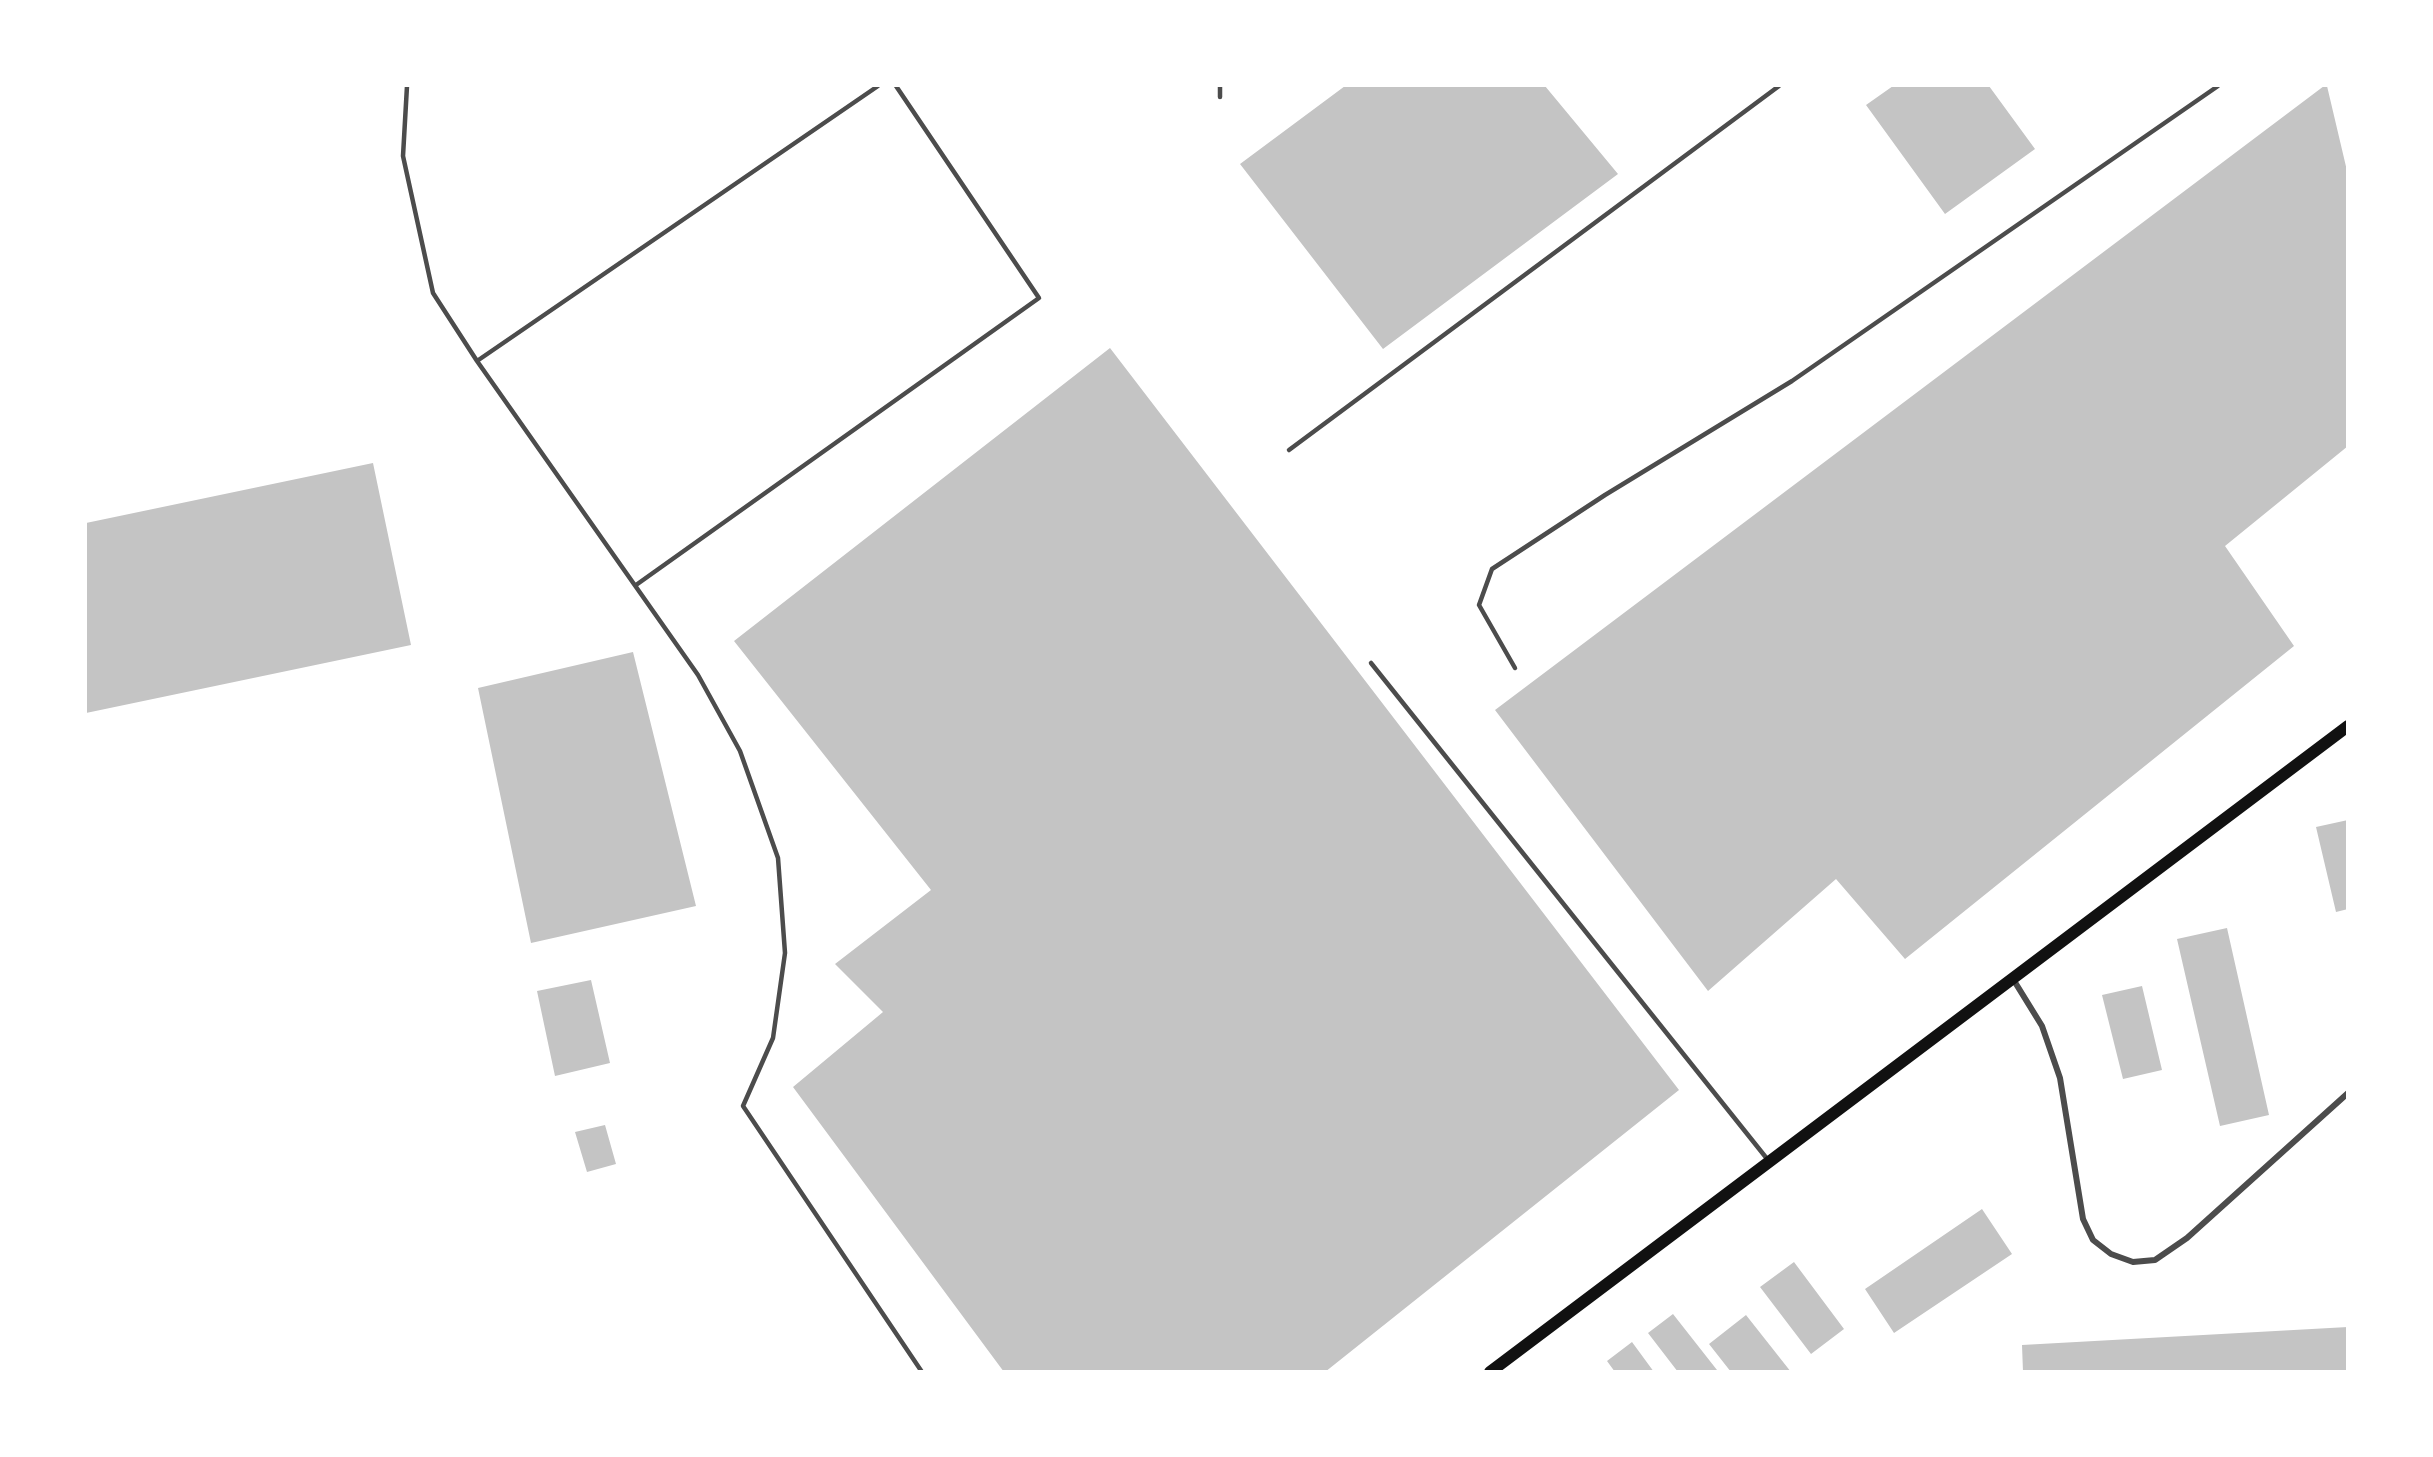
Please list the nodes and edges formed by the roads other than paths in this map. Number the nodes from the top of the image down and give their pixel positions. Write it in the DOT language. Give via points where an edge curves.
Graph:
graph roads {
  1 [pos="407,86"];
  2 [pos="878,86"];
  3 [pos="896,86"];
  4 [pos="1220,86"];
  5 [pos="1779,86"];
  6 [pos="2218,86"];
  7 [pos="1220,97"];
  8 [pos="477,361"];
  9 [pos="1289,450"];
  10 [pos="636,585"];
  11 [pos="1371,663"];
  12 [pos="1515,668"];
  13 [pos="2348,726"];
  14 [pos="2013,979"];
  15 [pos="2348,1093"];
  16 [pos="1769,1162"];
  17 [pos="922,1371"];
  18 [pos="1490,1371"];
  1 -- 8 [label="lane" via="403,156 433,293"];
  2 -- 8 [label="lane"];
  3 -- 10 [label="lane" via="1039,298"];
  4 -- 7 [label="lane"];
  5 -- 9 [label="lane"];
  6 -- 12 [label="lane" via="1792,381 1492,569 1479,605"];
  8 -- 10 [label="lane"];
  10 -- 17 [label="lane" via="698,675 740,752 778,858 785,953 773,1038 743,1106"];
  11 -- 16 [label="lane"];
  13 -- 14 [label="main road"];
  14 -- 15 [label="street" via="2042,1026 2060,1078 2083,1219 2094,1240 2111,1254 2133,1262 2155,1260 2187,1238"];
  14 -- 16 [label="main road"];
  16 -- 18 [label="main road"];
}
